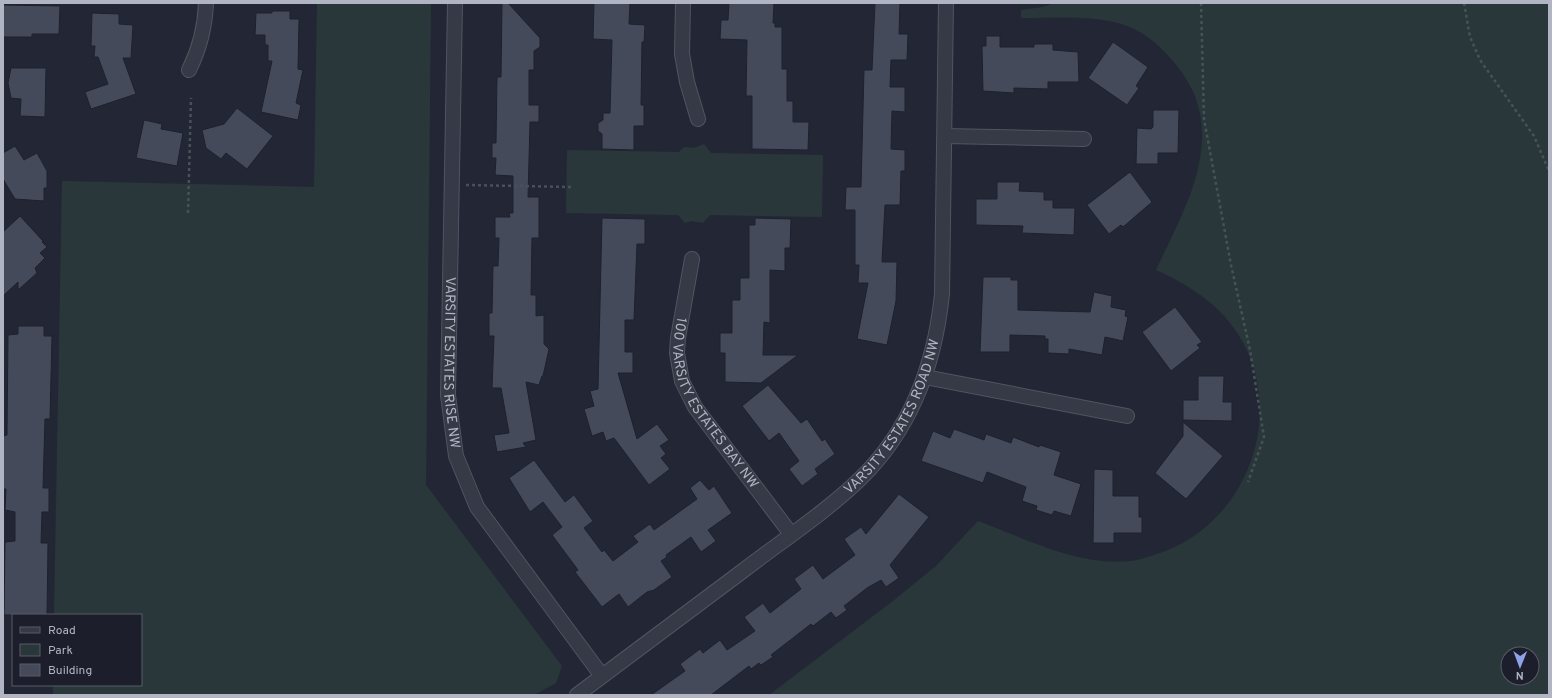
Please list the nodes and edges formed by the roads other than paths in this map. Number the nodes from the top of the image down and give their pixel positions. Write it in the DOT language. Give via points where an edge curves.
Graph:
graph roads {
  1 [pos="206,3"];
  2 [pos="455,3"];
  3 [pos="683,3"];
  4 [pos="946,3"];
  5 [pos="189,70"];
  6 [pos="698,119"];
  7 [pos="945,136"];
  8 [pos="1084,138"];
  9 [pos="692,259"];
  10 [pos="925,378"];
  11 [pos="1127,416"];
  12 [pos="791,534"];
  13 [pos="602,676"];
  14 [pos="577,695"];
  1 -- 5 [label="street" via="205,29"];
  2 -- 13 [label="street, VARSITY ESTATES RISE NW" via="448,395 456,456 476,508"];
  3 -- 6 [label="street" via="682,54"];
  4 -- 7 [label="street, VARSITY ESTATES ROAD NW"];
  7 -- 8 [label="street"];
  7 -- 10 [label="street, VARSITY ESTATES ROAD NW" via="942,294 935,344"];
  9 -- 12 [label="street, 100 VARSITY ESTATES BAY NW" via="678,338 677,353 682,381 695,407"];
  10 -- 11 [label="street"];
  10 -- 12 [label="street, VARSITY ESTATES ROAD NW" via="900,427 874,464 834,502"];
  12 -- 13 [label="street, VARSITY ESTATES ROAD NW"];
  13 -- 14 [label="street, VARSITY ESTATES ROAD NW"];
}
